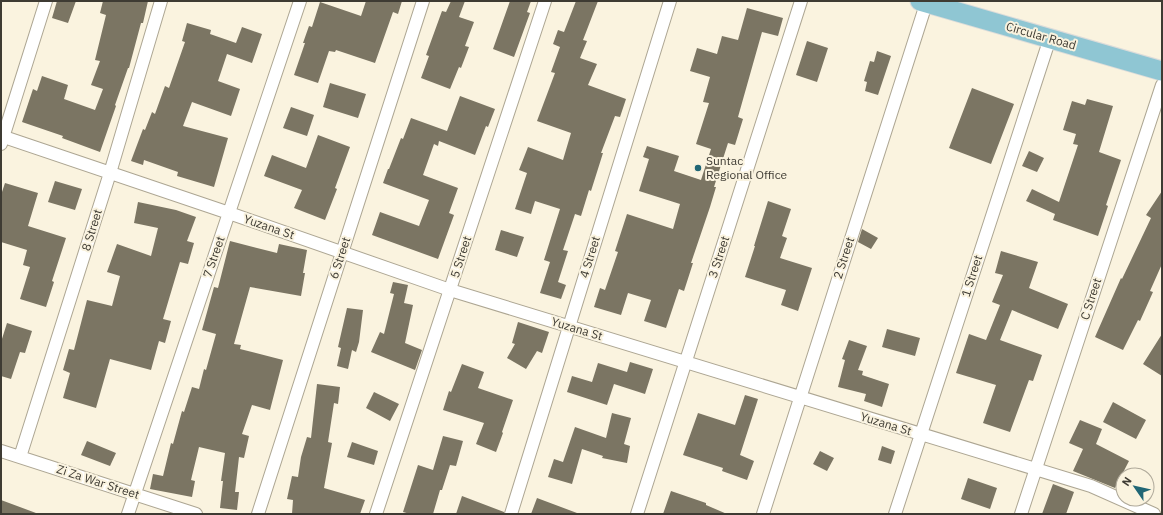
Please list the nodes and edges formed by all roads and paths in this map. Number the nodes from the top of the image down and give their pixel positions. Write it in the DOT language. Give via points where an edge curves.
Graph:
graph roads {
  1 [pos="46,1"];
  2 [pos="160,1"];
  3 [pos="300,1"];
  4 [pos="423,1"];
  5 [pos="546,1"];
  6 [pos="670,1"];
  7 [pos="801,1"];
  8 [pos="924,2"];
  9 [pos="1050,38"];
  10 [pos="1162,71"];
  11 [pos="1162,85"];
  12 [pos="2,139"];
  13 [pos="110,173"];
  14 [pos="229,213"];
  15 [pos="342,253"];
  16 [pos="450,290"];
  17 [pos="569,326"];
  18 [pos="686,362"];
  19 [pos="800,397"];
  20 [pos="920,434"];
  21 [pos="1,451"];
  22 [pos="20,457"];
  23 [pos="1035,469"];
  24 [pos="135,494"];
  25 [pos="128,514"];
  26 [pos="196,514"];
  27 [pos="258,514"];
  28 [pos="376,514"];
  29 [pos="511,514"];
  30 [pos="637,514"];
  31 [pos="763,514"];
  32 [pos="894,514"];
  33 [pos="1021,514"];
  34 [pos="1154,514"];
  1 -- 12 [label="street"];
  2 -- 13 [label="street, 8 Street"];
  3 -- 14 [label="street, 7 Street"];
  4 -- 15 [label="street, 6 Street"];
  5 -- 16 [label="street, 5 Street"];
  6 -- 17 [label="street, 4 Street"];
  7 -- 18 [label="street, 3 Street"];
  8 -- 9 [label="main road, Circular Road"];
  8 -- 19 [label="street, 2 Street"];
  9 -- 10 [label="main road, Circular Road"];
  9 -- 20 [label="street, 1 Street"];
  11 -- 23 [label="street, C Street"];
  12 -- 13 [label="street, Yuzana St"];
  13 -- 14 [label="street, Yuzana St"];
  13 -- 22 [label="street, 8 Street"];
  14 -- 15 [label="street, Yuzana St"];
  14 -- 24 [label="street, 7 Street"];
  15 -- 16 [label="street, Yuzana St"];
  15 -- 27 [label="street, 6 Street"];
  16 -- 17 [label="street, Yuzana St"];
  16 -- 28 [label="street, 5 Street"];
  17 -- 18 [label="street, Yuzana St"];
  17 -- 29 [label="street, 4 Street"];
  18 -- 19 [label="street, Yuzana St"];
  18 -- 30 [label="street, 3 Street"];
  19 -- 20 [label="street, Yuzana St"];
  19 -- 31 [label="street, 2 Street"];
  20 -- 23 [label="street, Yuzana St"];
  20 -- 32 [label="street, 1 Street"];
  21 -- 22 [label="street, Zi Za War Street"];
  22 -- 24 [label="street, Zi Za War Street"];
  23 -- 33 [label="street, C Street"];
  23 -- 34 [label="street, Yuzana St" via="1091,486"];
  24 -- 25 [label="street, 7 Street"];
  24 -- 26 [label="street, Zi Za War Street"];
}
